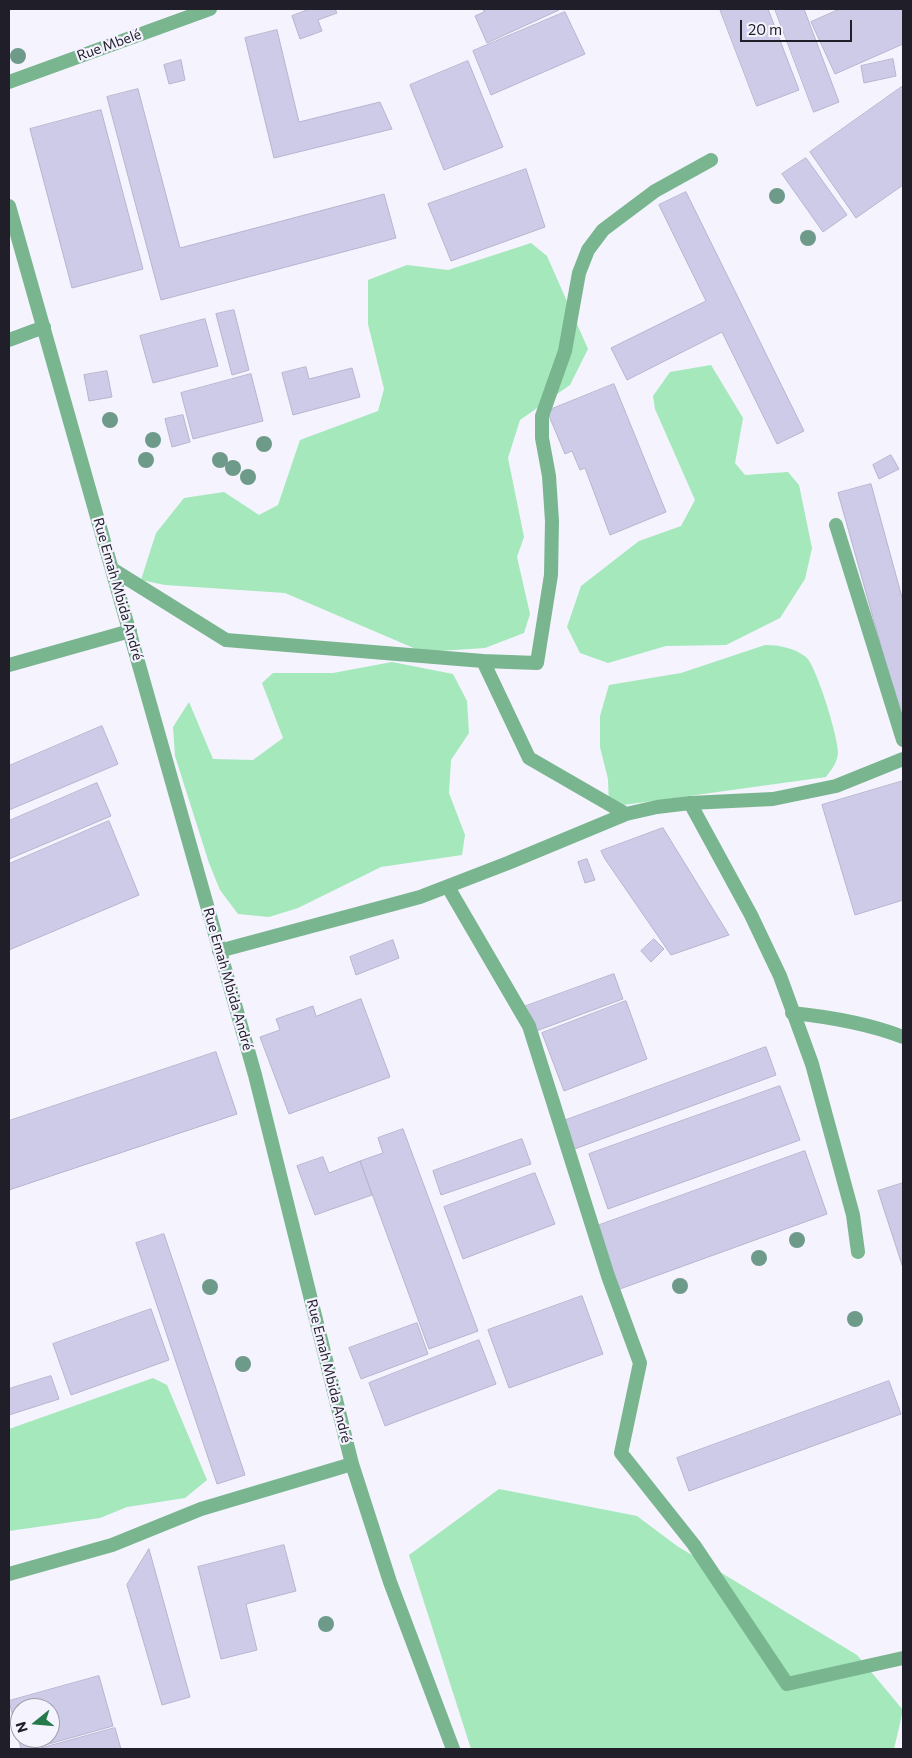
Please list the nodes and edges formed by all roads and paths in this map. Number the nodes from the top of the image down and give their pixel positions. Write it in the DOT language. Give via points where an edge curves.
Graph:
graph roads {
  1 [pos="210,9"];
  2 [pos="177,15"];
  3 [pos="9,82"];
  4 [pos="711,160"];
  5 [pos="9,206"];
  6 [pos="44,327"];
  7 [pos="9,340"];
  8 [pos="836,526"];
  9 [pos="112,569"];
  10 [pos="130,630"];
  11 [pos="484,660"];
  12 [pos="9,665"];
  13 [pos="903,740"];
  14 [pos="903,759"];
  15 [pos="690,803"];
  16 [pos="626,814"];
  17 [pos="448,887"];
  18 [pos="220,951"];
  19 [pos="792,1014"];
  20 [pos="903,1037"];
  21 [pos="858,1252"];
  22 [pos="352,1464"];
  23 [pos="9,1574"];
  24 [pos="903,1658"];
  25 [pos="453,1749"];
  1 -- 2 [label="street, Rue Mbelé"];
  2 -- 3 [label="street, Rue Mbelé"];
  4 -- 11 [label="street" via="654,191 603,230 588,250 579,273 565,351 542,416 552,521 551,576 537,663"];
  5 -- 6 [label="street, Rue Emah Mbida André"];
  6 -- 7 [label="street"];
  6 -- 9 [label="street, Rue Emah Mbida André"];
  8 -- 13 [label="street"];
  9 -- 10 [label="street, Rue Emah Mbida André"];
  9 -- 11 [label="street" via="226,640"];
  10 -- 12 [label="street"];
  10 -- 18 [label="street, Rue Emah Mbida André"];
  11 -- 16 [label="street" via="529,758"];
  14 -- 15 [label="street" via="836,786 773,798"];
  15 -- 16 [label="street"];
  15 -- 19 [label="street" via="751,915 780,976"];
  16 -- 17 [label="street"];
  17 -- 18 [label="street"];
  17 -- 24 [label="street" via="528,1026 608,1276 640,1363 621,1453 694,1545 787,1684"];
  18 -- 22 [label="street, Rue Emah Mbida André" via="277,1159"];
  19 -- 20 [label="street" via="830,1016"];
  19 -- 21 [label="street" via="814,1074 853,1215"];
  22 -- 23 [label="street" via="202,1509 112,1545"];
  22 -- 25 [label="street, Rue Emah Mbida André" via="390,1582"];
}
